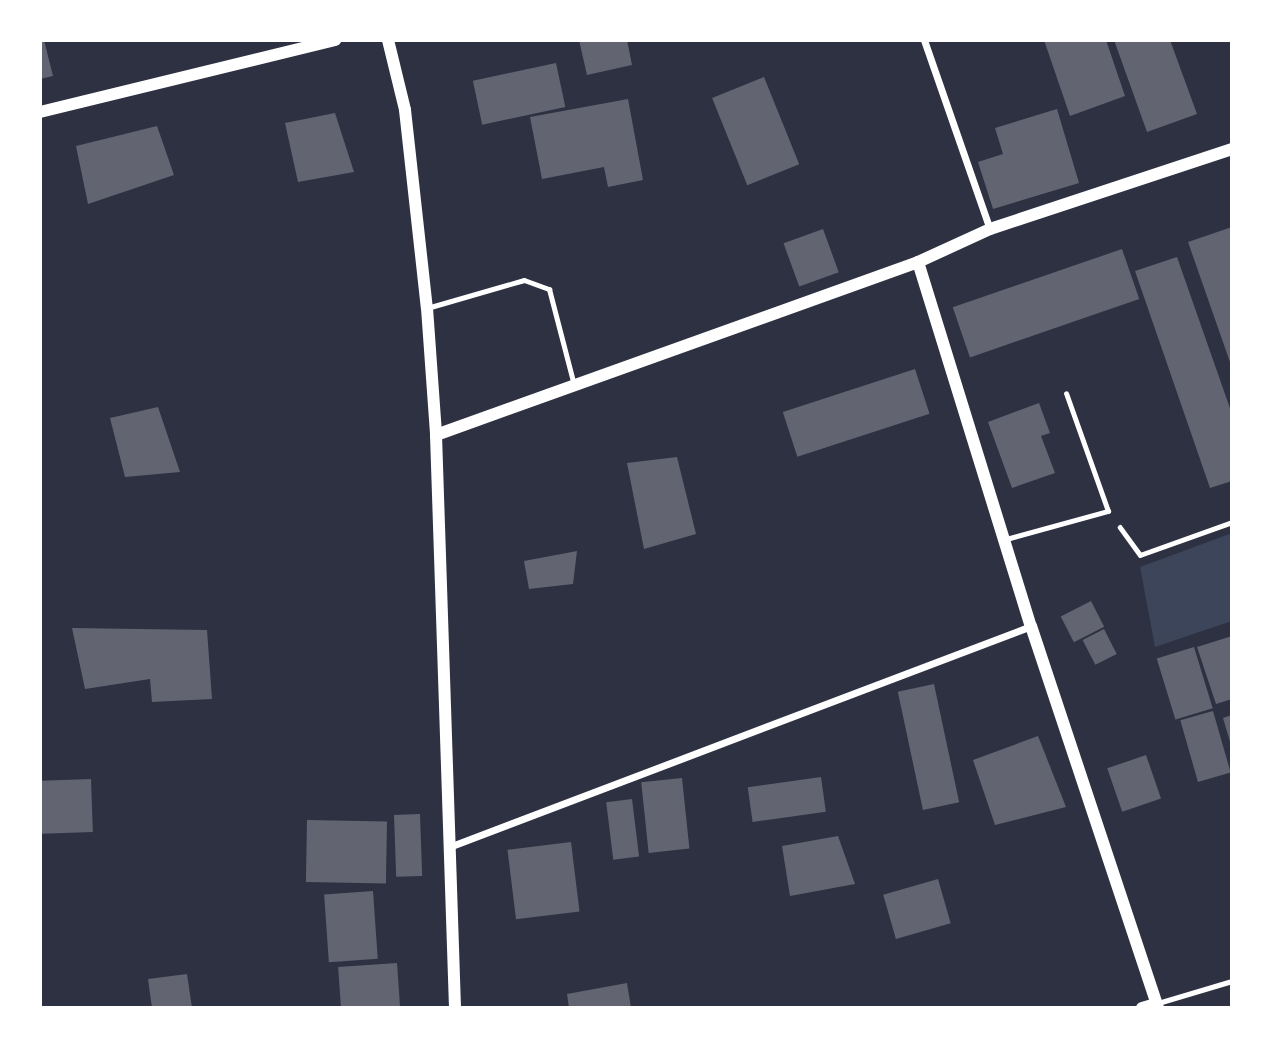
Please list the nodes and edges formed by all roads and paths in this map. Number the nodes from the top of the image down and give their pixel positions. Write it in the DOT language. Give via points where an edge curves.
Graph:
graph roads {
  1 [pos="335,40"];
  2 [pos="388,40"];
  3 [pos="924,40"];
  4 [pos="40,112"];
  5 [pos="1232,149"];
  6 [pos="990,229"];
  7 [pos="918,262"];
  8 [pos="427,307"];
  9 [pos="574,385"];
  10 [pos="1066,393"];
  11 [pos="436,435"];
  12 [pos="1108,511"];
  13 [pos="1232,522"];
  14 [pos="1004,540"];
  15 [pos="1031,625"];
  16 [pos="448,847"];
  17 [pos="1232,981"];
  18 [pos="1157,1006"];
  19 [pos="455,1008"];
  20 [pos="1142,1008"];
  1 -- 4 [label="street"];
  2 -- 8 [label="street" via="405,110"];
  3 -- 6 [label="street"];
  5 -- 6 [label="street"];
  6 -- 7 [label="street"];
  7 -- 9 [label="street"];
  7 -- 14 [label="street"];
  8 -- 9 [label="lane" via="524,280 549,289"];
  8 -- 11 [label="street"];
  9 -- 11 [label="street"];
  10 -- 12 [label="lane"];
  11 -- 16 [label="street"];
  12 -- 13 [label="path" via="1140,555"];
  12 -- 14 [label="lane"];
  14 -- 15 [label="street"];
  15 -- 16 [label="street"];
  15 -- 18 [label="street"];
  16 -- 19 [label="street"];
  17 -- 18 [label="lane"];
  18 -- 20 [label="street"];
}
